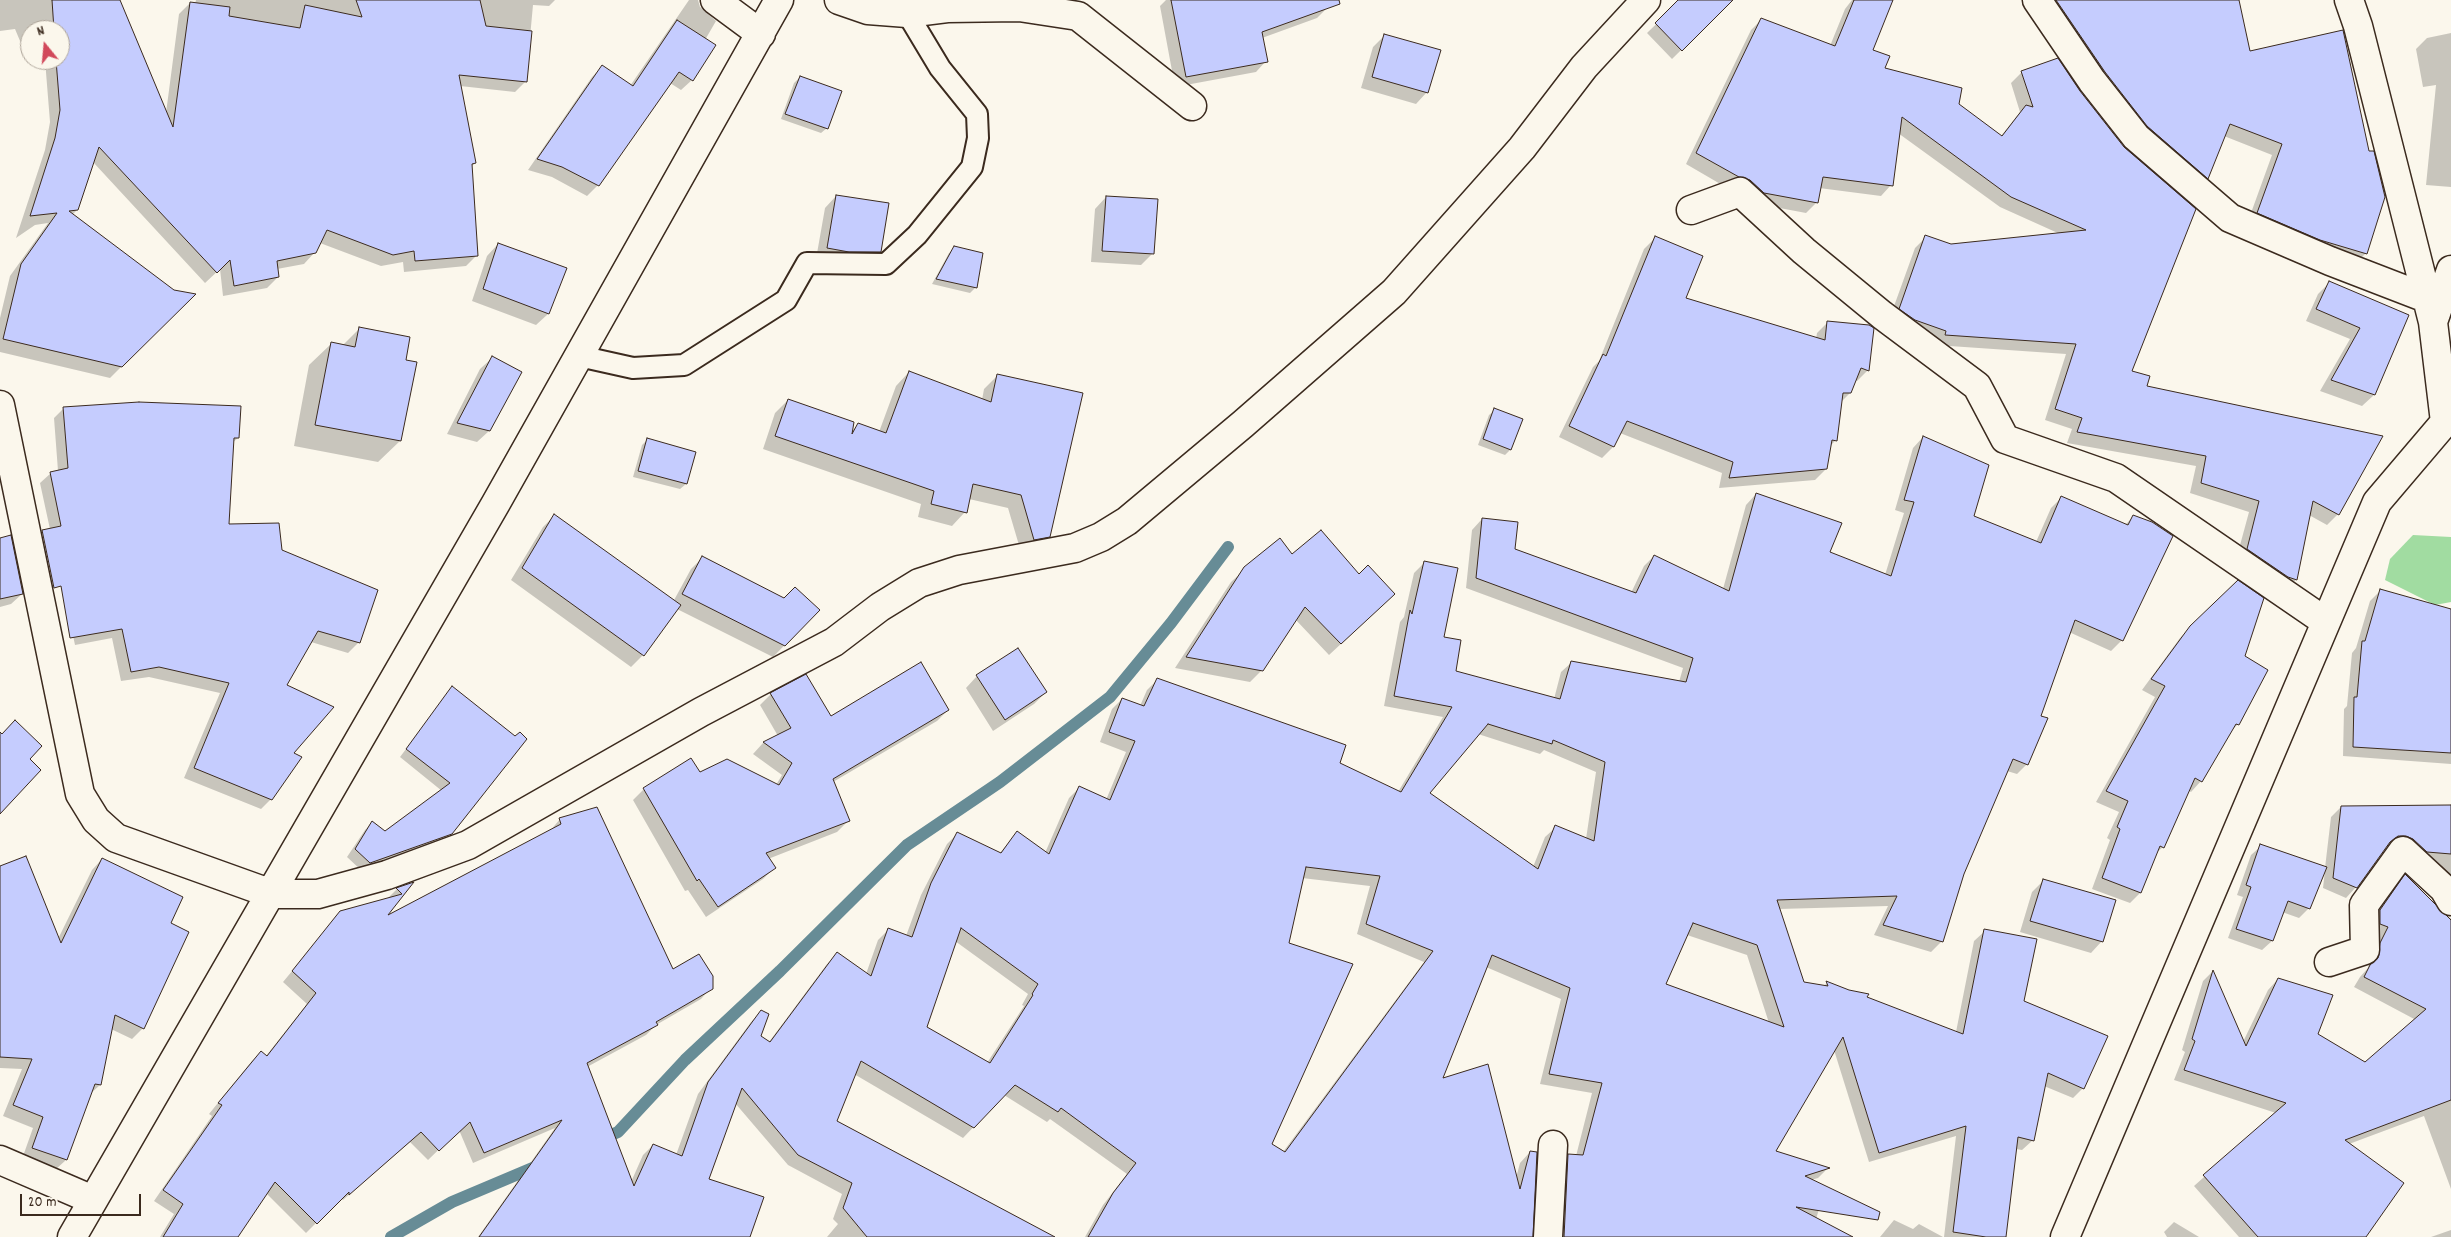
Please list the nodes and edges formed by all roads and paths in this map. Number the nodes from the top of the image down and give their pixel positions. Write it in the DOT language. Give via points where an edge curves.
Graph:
graph roads {
  1 [pos="715,0"];
  2 [pos="779,0"];
  3 [pos="839,0"];
  4 [pos="1646,0"];
  5 [pos="2037,0"];
  6 [pos="2349,0"];
  7 [pos="907,13"];
  8 [pos="761,34"];
  9 [pos="1192,106"];
  10 [pos="1691,210"];
  11 [pos="2451,270"];
  12 [pos="2430,310"];
  13 [pos="579,356"];
  14 [pos="0,405"];
  15 [pos="2448,421"];
  16 [pos="2326,622"];
  17 [pos="272,894"];
  18 [pos="2451,901"];
  19 [pos="2329,962"];
  20 [pos="1553,1145"];
  21 [pos="0,1160"];
  22 [pos="93,1200"];
  23 [pos="72,1237"];
  24 [pos="1548,1237"];
  25 [pos="2065,1237"];
  1 -- 8 [label="street"];
  2 -- 8 [label="street"];
  3 -- 7 [label="street" via="868,10"];
  4 -- 17 [label="street" via="1584,67 1522,148 1394,292 1127,521 1075,548 960,570 919,583 880,607 834,642 701,712 468,845 387,875 318,894"];
  5 -- 12 [label="street" via="2092,81 2136,137 2230,218 2330,261"];
  6 -- 12 [label="street"];
  7 -- 9 [label="street" via="947,8 1019,7 1078,16"];
  7 -- 13 [label="lane" via="940,68 978,114 978,138 972,167 917,235 886,264 807,262 786,300 684,365 633,368"];
  8 -- 13 [label="street"];
  10 -- 16 [label="street" via="1740,192 1846,286 1977,386 2005,439 2116,478"];
  11 -- 12 [label="street"];
  12 -- 15 [label="street"];
  13 -- 17 [label="street"];
  14 -- 17 [label="street" via="80,794 96,820 116,838"];
  15 -- 16 [label="street" via="2377,502"];
  16 -- 25 [label="street"];
  17 -- 22 [label="street"];
  18 -- 19 [label="street" via="2444,889 2403,851 2364,905 2365,950"];
  20 -- 24 [label="street"];
  21 -- 22 [label="street"];
  22 -- 23 [label="street"];
}
